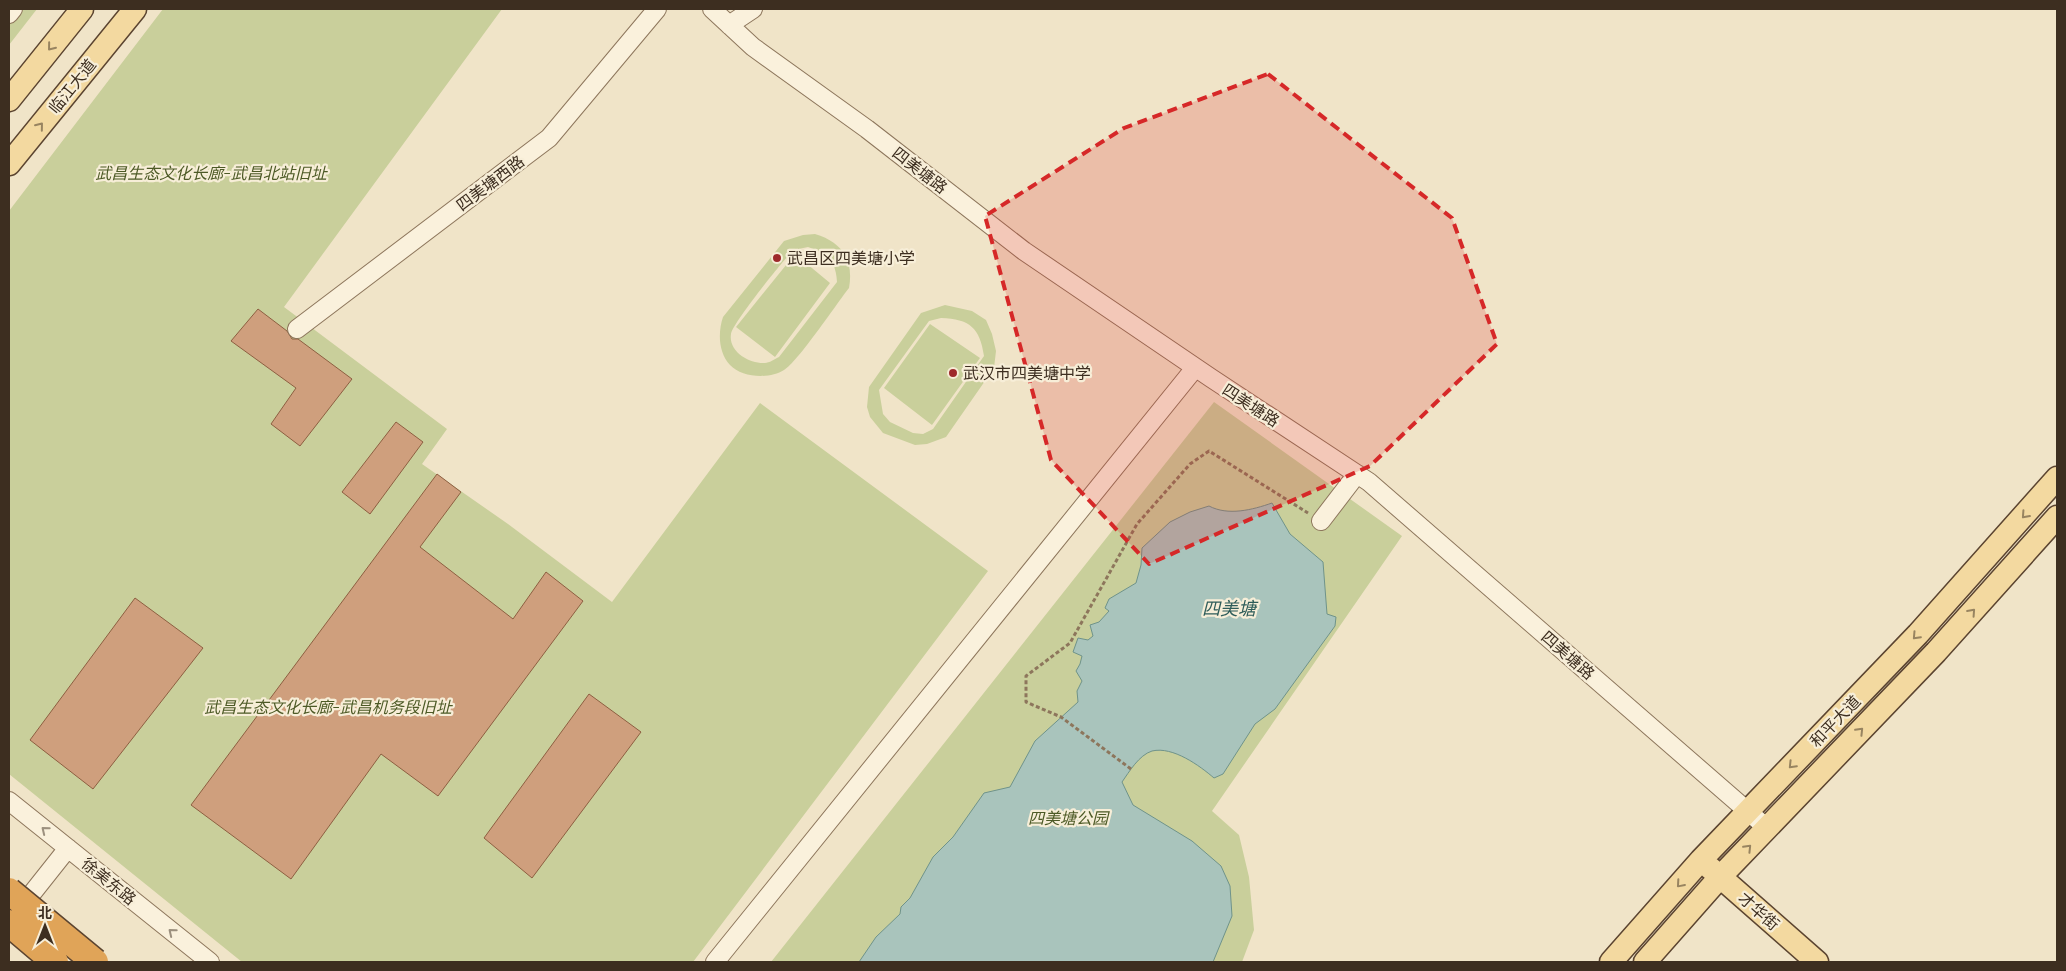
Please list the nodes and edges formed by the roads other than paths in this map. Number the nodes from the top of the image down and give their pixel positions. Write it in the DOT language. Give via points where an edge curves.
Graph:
graph roads {
  1 [pos="13,9"];
  2 [pos="82,9"];
  3 [pos="135,9"];
  4 [pos="657,9"];
  5 [pos="712,9"];
  6 [pos="753,9"];
  7 [pos="9,14"];
  8 [pos="729,25"];
  9 [pos="9,100"];
  10 [pos="9,164"];
  11 [pos="296,329"];
  12 [pos="1195,368"];
  13 [pos="1357,474"];
  14 [pos="2057,478"];
  15 [pos="2057,517"];
  16 [pos="1321,521"];
  17 [pos="9,801"];
  18 [pos="1748,811"];
  19 [pos="1767,828"];
  20 [pos="68,848"];
  21 [pos="1701,860"];
  22 [pos="1720,877"];
  23 [pos="9,891"];
  24 [pos="9,924"];
  25 [pos="56,962"];
  26 [pos="95,962"];
  27 [pos="210,962"];
  28 [pos="715,962"];
  29 [pos="1611,962"];
  30 [pos="1645,962"];
  31 [pos="1817,962"];
  1 -- 7 [label="street"];
  2 -- 9 [label="main road, one-way"];
  10 -- 3 [label="main road, 临江大道, one-way"];
  4 -- 11 [label="street, 四美塘西路" via="549,138"];
  5 -- 8 [label="street, 四美塘路"];
  6 -- 8 [label="street"];
  8 -- 12 [label="street, 四美塘路" via="752,48 867,129 1024,251"];
  12 -- 13 [label="street, 四美塘路"];
  12 -- 28 [label="street"];
  13 -- 16 [label="street"];
  13 -- 18 [label="street, 四美塘路"];
  14 -- 18 [label="main road, 和平大道, one-way" via="1918,634"];
  19 -- 15 [label="main road, 和平大道, one-way" via="1936,652"];
  20 -- 17 [label="street, 徐美东路, one-way"];
  18 -- 19 [label="street, 四美塘路"];
  18 -- 21 [label="main road, 和平大道"];
  22 -- 19 [label="main road, 和平大道, one-way"];
  20 -- 24 [label="street"];
  27 -- 20 [label="street, 徐美东路, one-way"];
  21 -- 22 [label="main road, 才华街"];
  21 -- 29 [label="main road, 和平大道, one-way"];
  22 -- 30 [label="main road, 和平大道"];
  22 -- 31 [label="main road, 才华街"];
  23 -- 26 [label="highway, bridge"];
  24 -- 25 [label="highway, bridge"];
}
